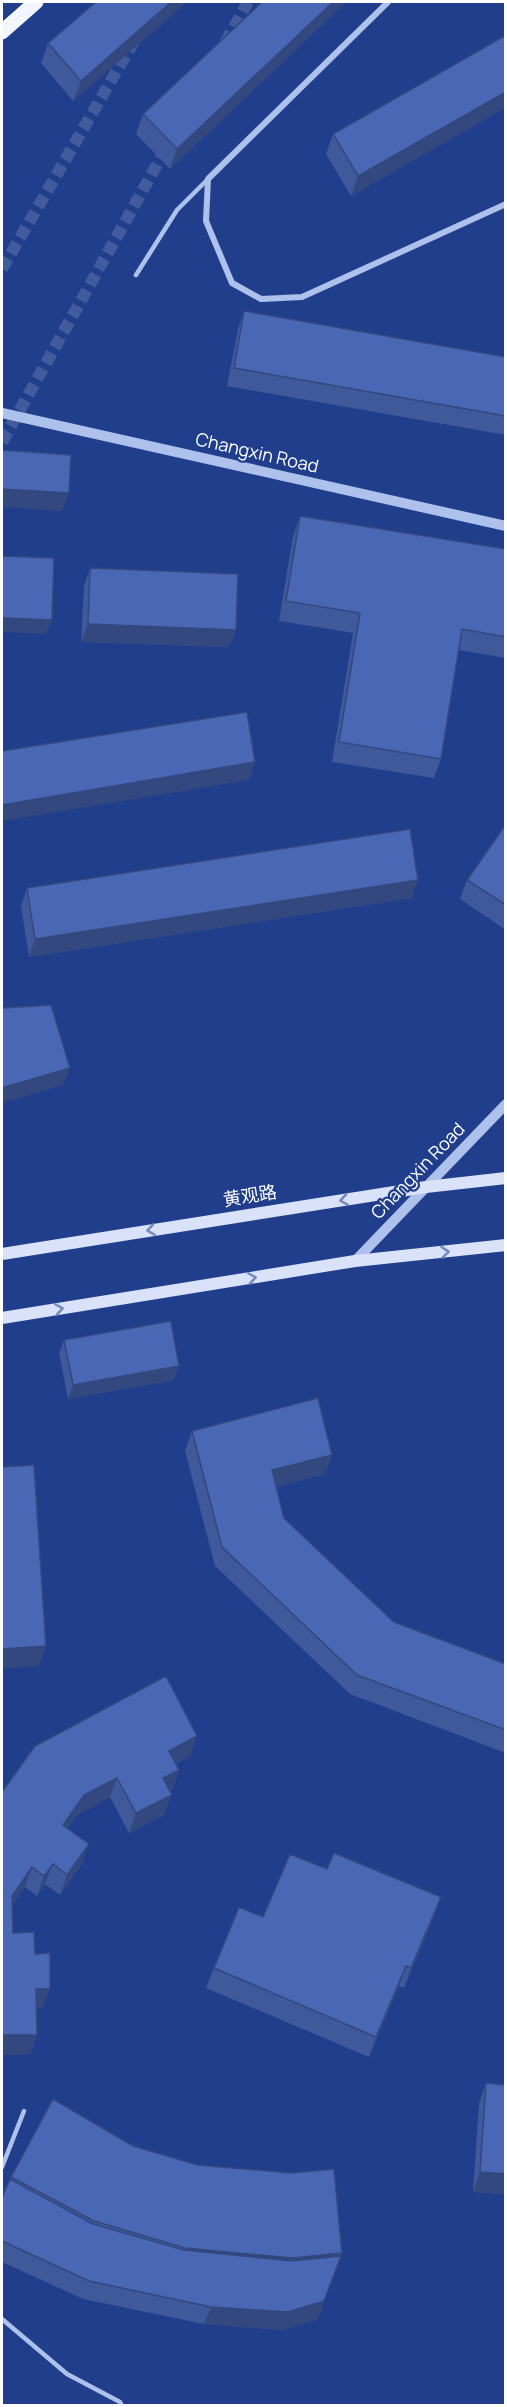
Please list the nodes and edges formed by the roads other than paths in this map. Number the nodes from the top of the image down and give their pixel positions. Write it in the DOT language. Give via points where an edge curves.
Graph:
graph roads {
  1 [pos="36,2"];
  2 [pos="388,2"];
  3 [pos="2,32"];
  4 [pos="207,179"];
  5 [pos="506,204"];
  6 [pos="136,275"];
  7 [pos="2,412"];
  8 [pos="506,526"];
  9 [pos="506,1104"];
  10 [pos="506,1178"];
  11 [pos="426,1186"];
  12 [pos="506,1245"];
  13 [pos="2,1254"];
  14 [pos="355,1261"];
  15 [pos="2,1318"];
  16 [pos="24,2111"];
  17 [pos="2,2167"];
  18 [pos="2,2319"];
  19 [pos="122,2406"];
  1 -- 3 [label="main road"];
  2 -- 4 [label="street"];
  4 -- 5 [label="street" via="206,221 232,283 261,299 302,297"];
  4 -- 6 [label="lane" via="177,210"];
  7 -- 8 [label="street, Changxin Road"];
  9 -- 11 [label="street, Changxin Road"];
  10 -- 11 [label="main road, 黄观路"];
  11 -- 13 [label="main road, 黄观路, one-way"];
  11 -- 14 [label="street, Changxin Road"];
  14 -- 12 [label="main road, one-way"];
  15 -- 14 [label="main road, one-way"];
  16 -- 17 [label="lane"];
  18 -- 19 [label="lane" via="67,2374"];
}
